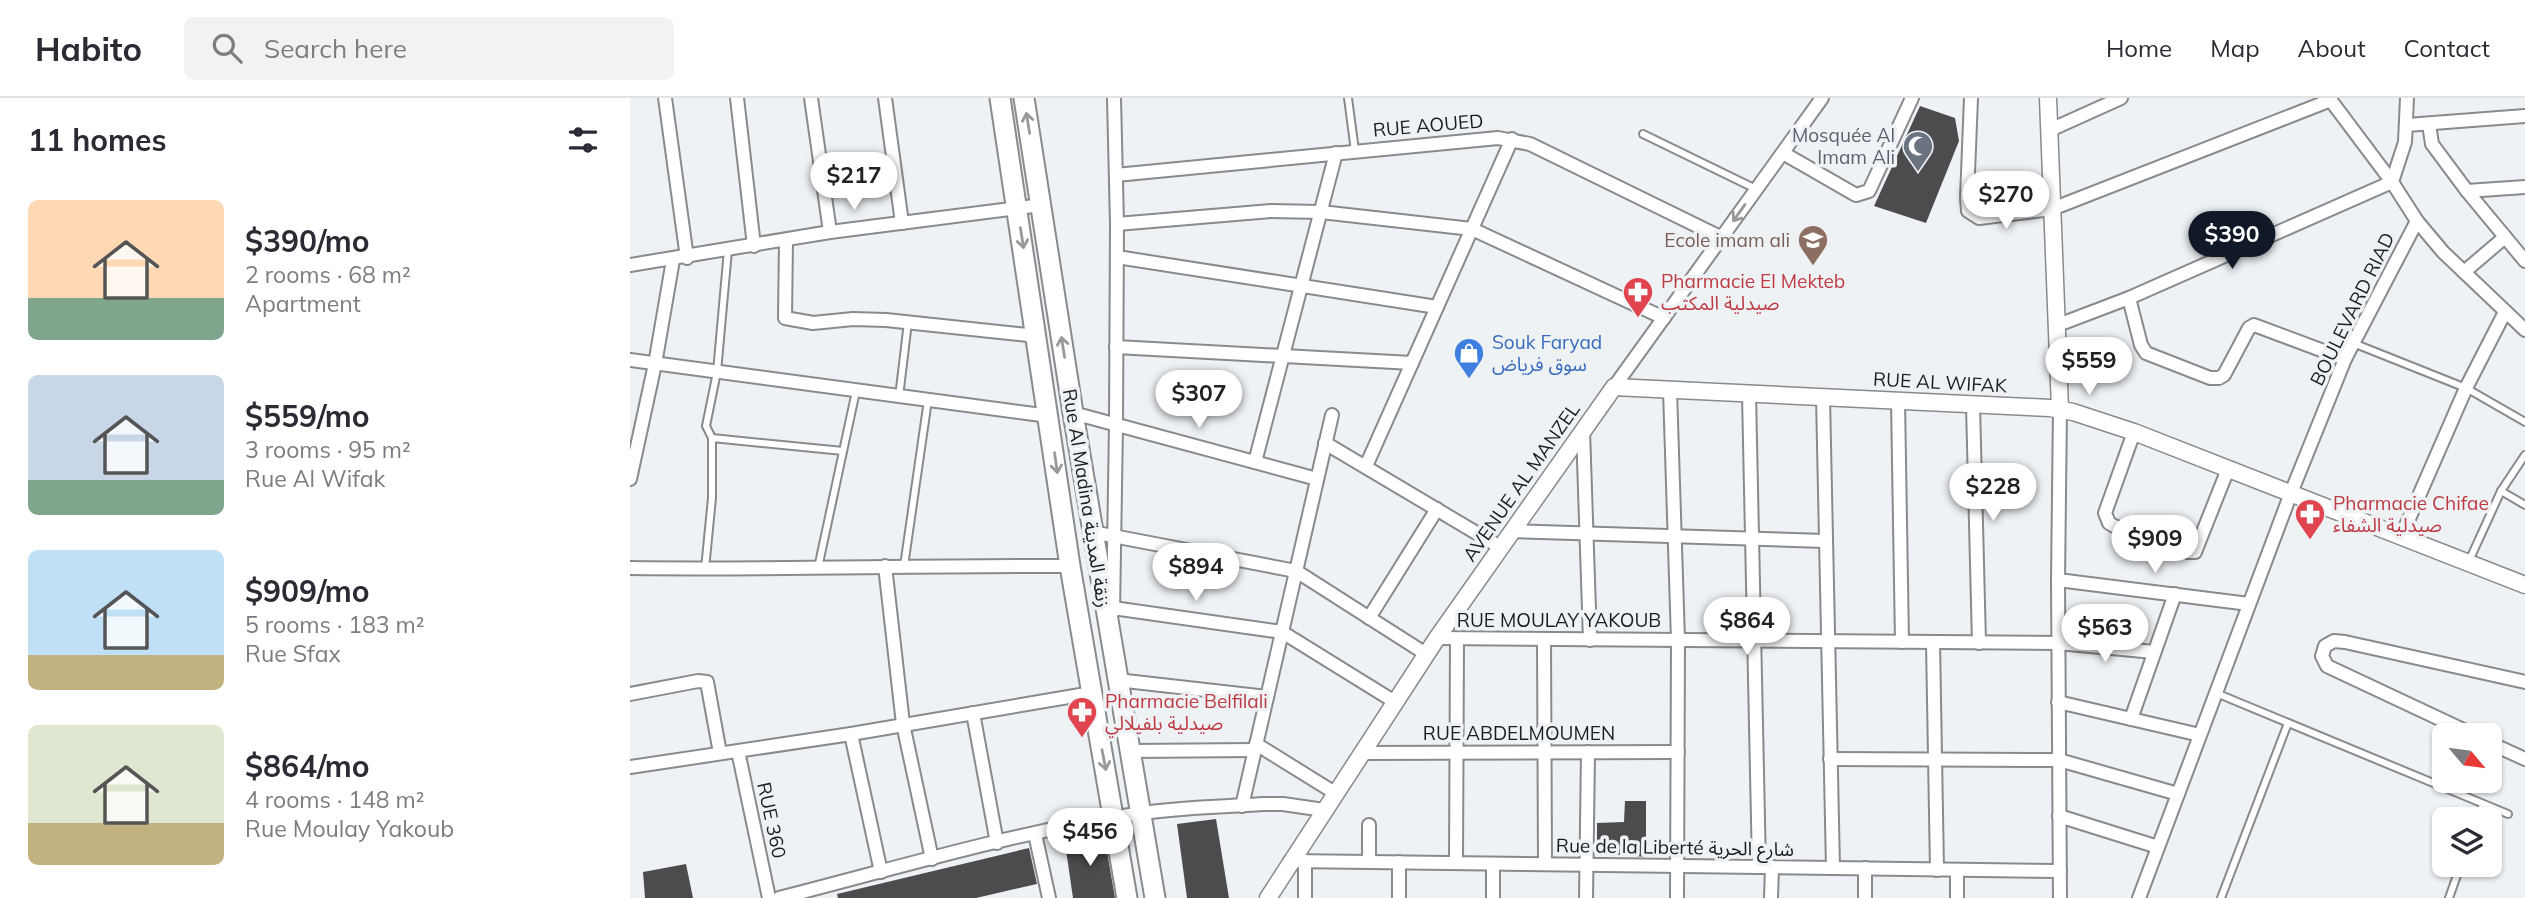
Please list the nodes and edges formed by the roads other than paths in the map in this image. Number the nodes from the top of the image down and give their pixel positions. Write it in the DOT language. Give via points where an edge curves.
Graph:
graph roads {
  1 [pos="666,98"];
  2 [pos="737,98"];
  3 [pos="811,98"];
  4 [pos="885,98"];
  5 [pos="1000,98"];
  6 [pos="1024,98"];
  7 [pos="1114,98"];
  8 [pos="1349,98"];
  9 [pos="1822,98"];
  10 [pos="1912,98"];
  11 [pos="2048,98"];
  12 [pos="2121,98"];
  13 [pos="2407,98"];
  14 [pos="1969,99"];
  15 [pos="2331,99"];
  16 [pos="2525,116"];
  17 [pos="2429,124"];
  18 [pos="2407,125"];
  19 [pos="2050,130"];
  20 [pos="1643,134"];
  21 [pos="1512,139"];
  22 [pos="1355,151"];
  23 [pos="1336,153"];
  24 [pos="1783,153"];
  25 [pos="1116,175"];
  26 [pos="2392,182"];
  27 [pos="2525,187"];
  28 [pos="1756,189"];
  29 [pos="2467,191"];
  30 [pos="1041,205"];
  31 [pos="1017,208"];
  32 [pos="2052,209"];
  33 [pos="1321,212"];
  34 [pos="2417,221"];
  35 [pos="902,223"];
  36 [pos="1117,223"];
  37 [pos="1472,229"];
  38 [pos="830,232"];
  39 [pos="2505,237"];
  40 [pos="1722,238"];
  41 [pos="786,240"];
  42 [pos="754,246"];
  43 [pos="728,250"];
  44 [pos="1117,257"];
  45 [pos="687,258"];
  46 [pos="673,260"];
  47 [pos="2525,261"];
  48 [pos="630,265"];
  49 [pos="2464,272"];
  50 [pos="1301,286"];
  51 [pos="2130,298"];
  52 [pos="1437,307"];
  53 [pos="2505,312"];
  54 [pos="1664,318"];
  55 [pos="908,322"];
  56 [pos="2058,325"];
  57 [pos="2525,330"];
  58 [pos="1037,336"];
  59 [pos="2353,343"];
  60 [pos="1116,347"];
  61 [pos="1283,356"];
  62 [pos="2345,359"];
  63 [pos="630,360"];
  64 [pos="1412,363"];
  65 [pos="655,364"];
  66 [pos="717,372"];
  67 [pos="1614,387"];
  68 [pos="2466,388"];
  69 [pos="1670,390"];
  70 [pos="856,391"];
  71 [pos="1749,394"];
  72 [pos="898,397"];
  73 [pos="1823,397"];
  74 [pos="929,400"];
  75 [pos="1898,401"];
  76 [pos="1973,405"];
  77 [pos="2060,409"];
  78 [pos="1073,413"];
  79 [pos="1332,415"];
  80 [pos="1049,416"];
  81 [pos="2525,422"];
  82 [pos="1116,425"];
  83 [pos="1583,430"];
  84 [pos="2133,432"];
  85 [pos="712,438"];
  86 [pos="1325,443"];
  87 [pos="843,451"];
  88 [pos="2525,455"];
  89 [pos="1255,462"];
  90 [pos="1366,466"];
  91 [pos="2228,469"];
  92 [pos="1317,478"];
  93 [pos="630,479"];
  94 [pos="2501,491"];
  95 [pos="2291,493"];
  96 [pos="2525,505"];
  97 [pos="1437,509"];
  98 [pos="1511,531"];
  99 [pos="1093,532"];
  100 [pos="1588,534"];
  101 [pos="1115,536"];
  102 [pos="1675,536"];
  103 [pos="2401,537"];
  104 [pos="1751,538"];
  105 [pos="1825,541"];
  106 [pos="1500,547"];
  107 [pos="2468,563"];
  108 [pos="885,566"];
  109 [pos="904,566"];
  110 [pos="1070,566"];
  111 [pos="630,568"];
  112 [pos="818,568"];
  113 [pos="705,569"];
  114 [pos="1296,571"];
  115 [pos="2058,580"];
  116 [pos="2525,585"];
  117 [pos="2175,594"];
  118 [pos="2249,604"];
  119 [pos="1109,608"];
  120 [pos="1369,618"];
  121 [pos="1282,632"];
  122 [pos="1437,639"];
  123 [pos="1457,639"];
  124 [pos="1544,639"];
  125 [pos="1590,640"];
  126 [pos="1678,640"];
  127 [pos="1753,641"];
  128 [pos="1826,642"];
  129 [pos="1902,642"];
  130 [pos="1933,642"];
  131 [pos="1979,643"];
  132 [pos="2058,643"];
  133 [pos="2154,652"];
  134 [pos="1426,654"];
  135 [pos="1117,680"];
  136 [pos="2525,682"];
  137 [pos="1092,693"];
  138 [pos="2216,693"];
  139 [pos="630,694"];
  140 [pos="1267,697"];
  141 [pos="1395,702"];
  142 [pos="2058,702"];
  143 [pos="973,713"];
  144 [pos="2131,719"];
  145 [pos="2288,723"];
  146 [pos="2448,723"];
  147 [pos="903,724"];
  148 [pos="851,734"];
  149 [pos="2200,735"];
  150 [pos="1256,747"];
  151 [pos="2502,748"];
  152 [pos="738,751"];
  153 [pos="1129,751"];
  154 [pos="1545,752"];
  155 [pos="1588,752"];
  156 [pos="1678,752"];
  157 [pos="720,753"];
  158 [pos="1361,753"];
  159 [pos="1457,753"];
  160 [pos="1937,758"];
  161 [pos="1830,759"];
  162 [pos="2525,759"];
  163 [pos="2059,760"];
  164 [pos="630,768"];
  165 [pos="1335,793"];
  166 [pos="2178,794"];
  167 [pos="2483,804"];
  168 [pos="1242,806"];
  169 [pos="2482,807"];
  170 [pos="1324,810"];
  171 [pos="1140,813"];
  172 [pos="2508,814"];
  173 [pos="2059,816"];
  174 [pos="1115,817"];
  175 [pos="1369,825"];
  176 [pos="1035,834"];
  177 [pos="997,843"];
  178 [pos="2158,847"];
  179 [pos="932,859"];
  180 [pos="1298,861"];
  181 [pos="1369,862"];
  182 [pos="1399,862"];
  183 [pos="1456,863"];
  184 [pos="1493,863"];
  185 [pos="1545,864"];
  186 [pos="1587,865"];
  187 [pos="1677,866"];
  188 [pos="1765,867"];
  189 [pos="1833,868"];
  190 [pos="1865,868"];
  191 [pos="1937,870"];
  192 [pos="1957,870"];
  193 [pos="2060,871"];
  194 [pos="881,872"];
  195 [pos="2456,877"];
  196 [pos="769,898"];
  197 [pos="779,898"];
  198 [pos="1049,898"];
  199 [pos="1127,898"];
  200 [pos="1155,898"];
  201 [pos="1268,898"];
  202 [pos="1305,898"];
  203 [pos="1399,898"];
  204 [pos="1493,898"];
  205 [pos="1586,898"];
  206 [pos="1677,898"];
  207 [pos="1772,898"];
  208 [pos="1865,898"];
  209 [pos="1957,898"];
  210 [pos="2060,898"];
  211 [pos="2139,898"];
  212 [pos="2221,898"];
  213 [pos="2449,898"];
  1 -- 45 [label="street"];
  2 -- 42 [label="street"];
  3 -- 38 [label="street"];
  4 -- 35 [label="street"];
  5 -- 31 [label="main road, Rue Al Madina زنقة المدينة"];
  30 -- 6 [label="main road, Rue Al Madina زنقة المدينة, one-way"];
  7 -- 25 [label="street"];
  8 -- 22 [label="lane"];
  9 -- 24 [label="street, AVENUE AL MANZEL"];
  10 -- 24 [label="street" via="1869,191 1856,195"];
  11 -- 19 [label="street"];
  12 -- 19 [label="street"];
  13 -- 18 [label="street"];
  14 -- 32 [label="street" via="1968,211 1979,218"];
  15 -- 26 [label="street"];
  15 -- 32 [label="street"];
  16 -- 17 [label="street"];
  17 -- 18 [label="street"];
  17 -- 29 [label="street" via="2431,144"];
  18 -- 26 [label="street"];
  19 -- 32 [label="street"];
  20 -- 28 [label="lane"];
  21 -- 22 [label="street, RUE AOUED"];
  21 -- 37 [label="street"];
  21 -- 40 [label="street, RUE AOUED"];
  22 -- 23 [label="street, RUE AOUED"];
  23 -- 25 [label="street, RUE AOUED"];
  23 -- 33 [label="street"];
  24 -- 28 [label="street, AVENUE AL MANZEL"];
  25 -- 36 [label="street"];
  26 -- 34 [label="street"];
  26 -- 51 [label="street"];
  27 -- 29 [label="street"];
  28 -- 40 [label="street, AVENUE AL MANZEL, one-way"];
  29 -- 39 [label="street"];
  30 -- 31 [label="street"];
  78 -- 30 [label="main road, Rue Al Madina زنقة المدينة, one-way"];
  31 -- 35 [label="street"];
  31 -- 58 [label="main road, Rue Al Madina زنقة المدينة, one-way"];
  32 -- 56 [label="street"];
  33 -- 36 [label="street" via="1271,211"];
  33 -- 37 [label="street"];
  33 -- 50 [label="street"];
  34 -- 49 [label="street"];
  34 -- 59 [label="street, BOULEVARD RIAD"];
  35 -- 38 [label="street"];
  36 -- 44 [label="street"];
  37 -- 52 [label="street"];
  37 -- 54 [label="street"];
  38 -- 41 [label="street"];
  39 -- 47 [label="street"];
  39 -- 49 [label="street"];
  40 -- 54 [label="street, AVENUE AL MANZEL"];
  41 -- 42 [label="street"];
  41 -- 55 [label="street" via="785,318 813,323 853,319"];
  42 -- 43 [label="street"];
  43 -- 45 [label="street"];
  43 -- 66 [label="lane"];
  44 -- 50 [label="street"];
  44 -- 60 [label="street"];
  45 -- 46 [label="street"];
  46 -- 48 [label="street"];
  46 -- 65 [label="street"];
  49 -- 53 [label="street"];
  50 -- 52 [label="street"];
  50 -- 61 [label="street"];
  51 -- 56 [label="street"];
  51 -- 62 [label="street" via="2146,353 2210,378 2224,375 2249,328 2255,325"];
  52 -- 64 [label="street"];
  53 -- 57 [label="street"];
  53 -- 68 [label="street"];
  54 -- 67 [label="street, AVENUE AL MANZEL"];
  55 -- 58 [label="street"];
  55 -- 72 [label="lane"];
  56 -- 77 [label="street"];
  58 -- 80 [label="main road, Rue Al Madina زنقة المدينة"];
  59 -- 62 [label="street, BOULEVARD RIAD"];
  59 -- 68 [label="lane"];
  60 -- 61 [label="street"];
  60 -- 82 [label="street"];
  61 -- 64 [label="street"];
  61 -- 89 [label="street"];
  62 -- 95 [label="street, BOULEVARD RIAD"];
  63 -- 65 [label="street"];
  64 -- 90 [label="street"];
  65 -- 66 [label="street"];
  65 -- 93 [label="street"];
  66 -- 70 [label="street"];
  66 -- 85 [label="lane" via="706,426"];
  67 -- 69 [label="street, RUE AL WIFAK"];
  67 -- 83 [label="street, AVENUE AL MANZEL"];
  68 -- 81 [label="lane"];
  68 -- 103 [label="street"];
  69 -- 71 [label="street, RUE AL WIFAK"];
  69 -- 102 [label="street"];
  70 -- 72 [label="street"];
  70 -- 87 [label="lane"];
  71 -- 73 [label="street, RUE AL WIFAK"];
  71 -- 104 [label="street"];
  72 -- 74 [label="street"];
  73 -- 75 [label="street, RUE AL WIFAK"];
  73 -- 105 [label="street"];
  74 -- 80 [label="street"];
  74 -- 109 [label="lane"];
  75 -- 76 [label="street, RUE AL WIFAK"];
  75 -- 129 [label="street"];
  76 -- 77 [label="street, RUE AL WIFAK"];
  76 -- 131 [label="street"];
  77 -- 84 [label="street, RUE AL WIFAK"];
  77 -- 115 [label="street"];
  78 -- 82 [label="street"];
  78 -- 99 [label="main road, Rue Al Madina زنقة المدينة"];
  79 -- 86 [label="street"];
  80 -- 110 [label="main road, Rue Al Madina زنقة المدينة, one-way"];
  82 -- 89 [label="street"];
  82 -- 101 [label="street"];
  83 -- 98 [label="street, AVENUE AL MANZEL"];
  83 -- 100 [label="street"];
  84 -- 91 [label="street, RUE AL WIFAK"];
  84 -- 91 [label="street" via="2105,513 2114,526 2195,552"];
  85 -- 87 [label="lane"];
  85 -- 113 [label="lane"];
  86 -- 90 [label="street"];
  86 -- 92 [label="street"];
  87 -- 112 [label="lane"];
  88 -- 94 [label="lane"];
  89 -- 92 [label="street"];
  90 -- 97 [label="street"];
  91 -- 95 [label="street, RUE AL WIFAK"];
  92 -- 114 [label="street"];
  94 -- 96 [label="lane"];
  94 -- 107 [label="lane"];
  95 -- 103 [label="street, RUE AL WIFAK"];
  95 -- 118 [label="street, BOULEVARD RIAD"];
  97 -- 106 [label="street"];
  97 -- 120 [label="street"];
  98 -- 100 [label="street"];
  98 -- 106 [label="street, AVENUE AL MANZEL"];
  99 -- 101 [label="street"];
  99 -- 119 [label="main road, Rue Al Madina زنقة المدينة"];
  100 -- 102 [label="street"];
  100 -- 125 [label="street"];
  101 -- 114 [label="street"];
  101 -- 119 [label="street"];
  102 -- 104 [label="street"];
  102 -- 126 [label="street"];
  103 -- 107 [label="street, RUE AL WIFAK"];
  104 -- 105 [label="street"];
  104 -- 127 [label="street"];
  105 -- 128 [label="street"];
  106 -- 122 [label="street, AVENUE AL MANZEL"];
  107 -- 116 [label="street, RUE AL WIFAK"];
  108 -- 109 [label="street"];
  108 -- 112 [label="street"];
  108 -- 147 [label="street"];
  109 -- 110 [label="street"];
  110 -- 137 [label="main road, Rue Al Madina زنقة المدينة"];
  111 -- 113 [label="street"];
  112 -- 113 [label="street"];
  114 -- 120 [label="street"];
  114 -- 121 [label="street"];
  115 -- 117 [label="street"];
  115 -- 132 [label="street"];
  117 -- 118 [label="street"];
  117 -- 133 [label="street"];
  118 -- 138 [label="street, BOULEVARD RIAD"];
  119 -- 121 [label="street"];
  119 -- 135 [label="main road, Rue Al Madina زنقة المدينة"];
  120 -- 134 [label="street"];
  121 -- 140 [label="street"];
  121 -- 141 [label="street"];
  122 -- 123 [label="street, RUE MOULAY YAKOUB"];
  122 -- 134 [label="street, AVENUE AL MANZEL"];
  123 -- 124 [label="street, RUE MOULAY YAKOUB"];
  123 -- 159 [label="street"];
  124 -- 125 [label="street, RUE MOULAY YAKOUB"];
  124 -- 154 [label="street"];
  125 -- 126 [label="street, RUE MOULAY YAKOUB"];
  126 -- 127 [label="street, RUE MOULAY YAKOUB"];
  126 -- 156 [label="street"];
  127 -- 128 [label="street, RUE MOULAY YAKOUB"];
  127 -- 188 [label="street"];
  128 -- 129 [label="street, RUE MOULAY YAKOUB"];
  128 -- 161 [label="street"];
  129 -- 130 [label="street, RUE MOULAY YAKOUB"];
  130 -- 131 [label="street, RUE MOULAY YAKOUB"];
  130 -- 160 [label="street"];
  131 -- 132 [label="street, RUE MOULAY YAKOUB"];
  132 -- 133 [label="street, RUE MOULAY YAKOUB"];
  132 -- 142 [label="street"];
  133 -- 144 [label="street"];
  134 -- 141 [label="street, AVENUE AL MANZEL"];
  135 -- 140 [label="street"];
  135 -- 153 [label="main road, Rue Al Madina زنقة المدينة"];
  136 -- 146 [label="street" via="2334,640 2325,646 2322,656 2327,666"];
  137 -- 143 [label="street"];
  137 -- 174 [label="main road, Rue Al Madina زنقة المدينة, one-way"];
  138 -- 145 [label="lane"];
  138 -- 149 [label="street, BOULEVARD RIAD"];
  139 -- 157 [label="street" via="707,681"];
  140 -- 150 [label="street"];
  141 -- 158 [label="street, AVENUE AL MANZEL"];
  142 -- 144 [label="street"];
  142 -- 163 [label="street"];
  143 -- 147 [label="street"];
  143 -- 177 [label="street"];
  144 -- 149 [label="street"];
  145 -- 167 [label="lane"];
  145 -- 212 [label="lane"];
  147 -- 148 [label="street"];
  147 -- 179 [label="street"];
  148 -- 152 [label="street"];
  148 -- 194 [label="street"];
  149 -- 166 [label="street, BOULEVARD RIAD"];
  150 -- 153 [label="street"];
  150 -- 165 [label="street"];
  150 -- 168 [label="street"];
  151 -- 162 [label="street"];
  152 -- 157 [label="street"];
  152 -- 196 [label="street, RUE 360"];
  153 -- 171 [label="main road, Rue Al Madina زنقة المدينة"];
  154 -- 155 [label="street, RUE ABDELMOUMEN"];
  154 -- 159 [label="street, RUE ABDELMOUMEN"];
  154 -- 185 [label="street"];
  155 -- 156 [label="street, RUE ABDELMOUMEN"];
  155 -- 186 [label="street"];
  156 -- 187 [label="street"];
  157 -- 164 [label="street"];
  158 -- 159 [label="street, RUE ABDELMOUMEN"];
  158 -- 165 [label="street, AVENUE AL MANZEL"];
  159 -- 183 [label="street"];
  160 -- 161 [label="street"];
  160 -- 163 [label="street"];
  160 -- 191 [label="street"];
  161 -- 189 [label="street"];
  163 -- 166 [label="street"];
  163 -- 173 [label="street"];
  165 -- 170 [label="street, AVENUE AL MANZEL"];
  166 -- 178 [label="street, BOULEVARD RIAD"];
  167 -- 169 [label="lane"];
  167 -- 172 [label="lane"];
  168 -- 170 [label="street" via="1283,804"];
  168 -- 171 [label="street"];
  170 -- 180 [label="street, AVENUE AL MANZEL"];
  171 -- 174 [label="street"];
  171 -- 200 [label="main road, Rue Al Madina زنقة المدينة"];
  173 -- 178 [label="street"];
  173 -- 193 [label="street"];
  174 -- 176 [label="street"];
  174 -- 199 [label="main road, Rue Al Madina زنقة المدينة"];
  175 -- 181 [label="street"];
  176 -- 177 [label="street"];
  176 -- 198 [label="street"];
  177 -- 179 [label="street"];
  178 -- 211 [label="street, BOULEVARD RIAD"];
  179 -- 194 [label="street"];
  180 -- 181 [label="street, Rue de la Liberté شارع الحرية"];
  180 -- 201 [label="street, AVENUE AL MANZEL"];
  180 -- 202 [label="street"];
  181 -- 182 [label="street, Rue de la Liberté شارع الحرية"];
  182 -- 183 [label="street, Rue de la Liberté شارع الحرية"];
  182 -- 203 [label="street"];
  183 -- 184 [label="street, Rue de la Liberté شارع الحرية"];
  184 -- 185 [label="street, Rue de la Liberté شارع الحرية"];
  184 -- 204 [label="street"];
  185 -- 186 [label="street, Rue de la Liberté شارع الحرية"];
  186 -- 187 [label="street, Rue de la Liberté شارع الحرية"];
  186 -- 205 [label="street"];
  187 -- 188 [label="street, Rue de la Liberté شارع الحرية"];
  187 -- 206 [label="street"];
  188 -- 189 [label="street, Rue de la Liberté شارع الحرية"];
  188 -- 207 [label="street"];
  189 -- 190 [label="street, Rue de la Liberté شارع الحرية"];
  190 -- 191 [label="street, Rue de la Liberté شارع الحرية"];
  190 -- 208 [label="street"];
  191 -- 192 [label="street, Rue de la Liberté شارع الحرية"];
  192 -- 193 [label="street, Rue de la Liberté شارع الحرية"];
  192 -- 209 [label="street"];
  193 -- 210 [label="street"];
  194 -- 197 [label="street"];
  195 -- 213 [label="lane"];
}
